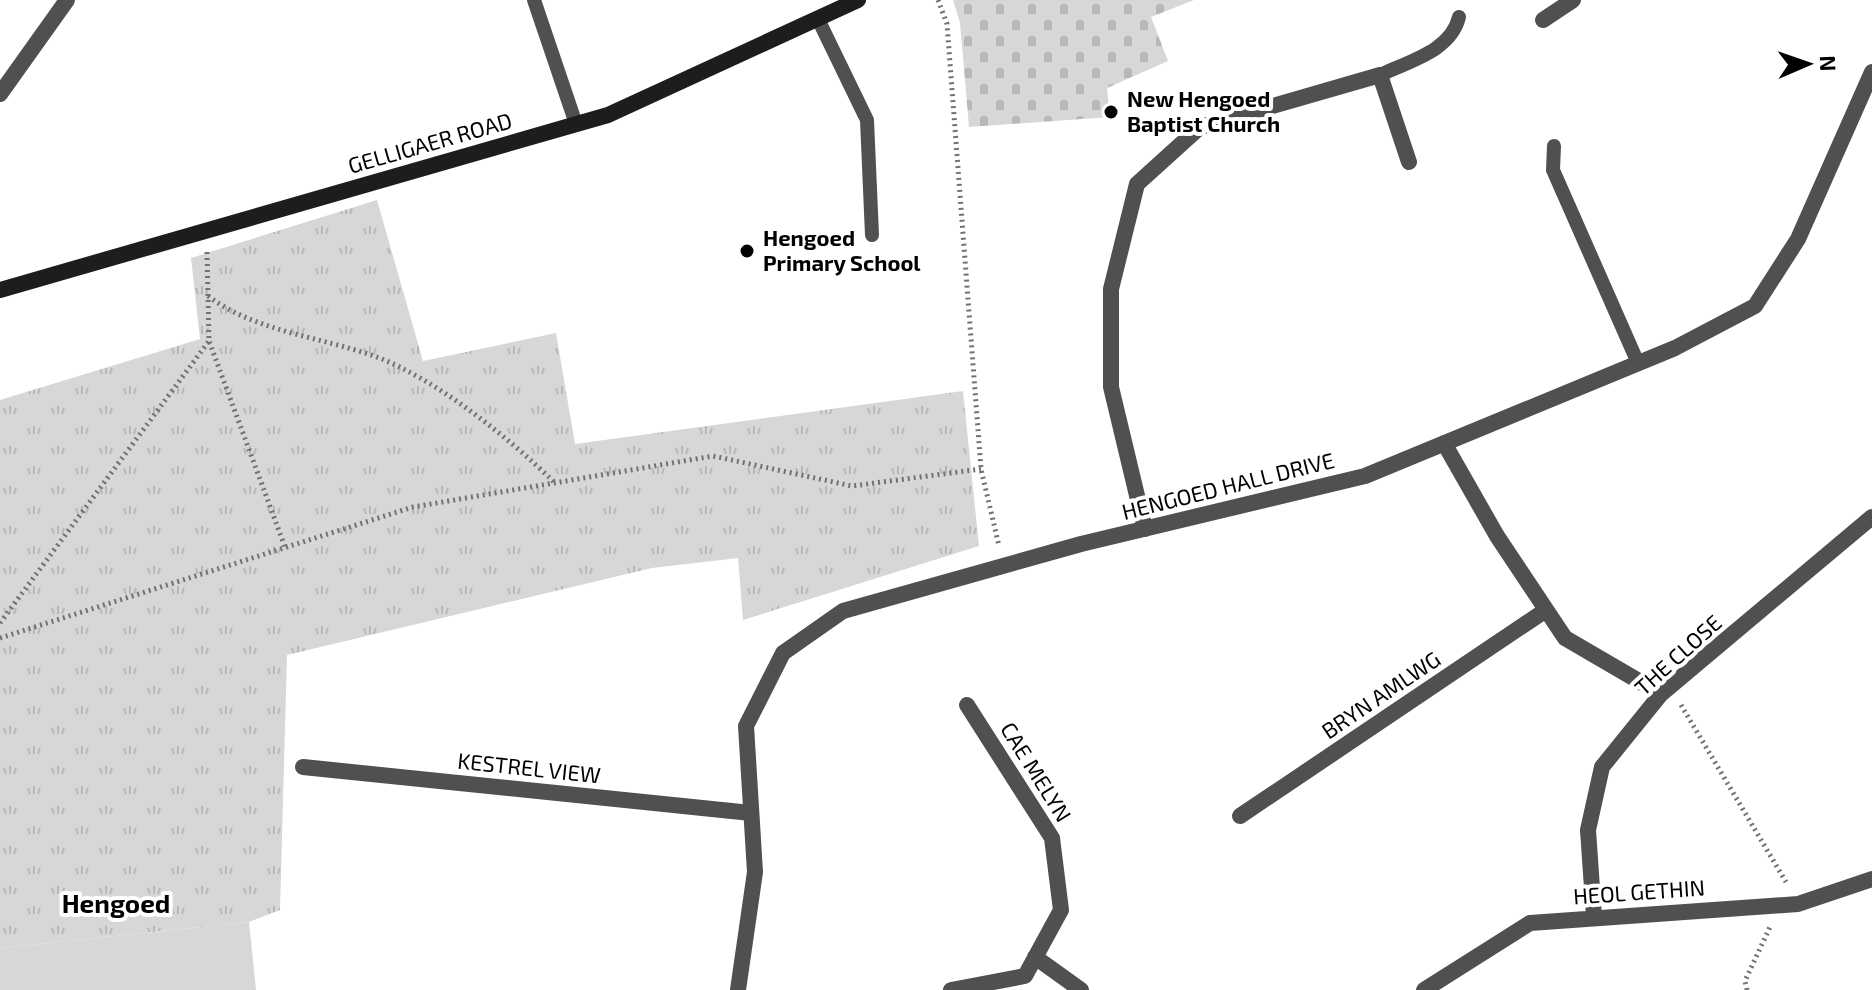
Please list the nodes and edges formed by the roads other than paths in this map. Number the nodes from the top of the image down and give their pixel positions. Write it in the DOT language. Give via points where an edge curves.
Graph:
graph roads {
  1 [pos="67,0"];
  2 [pos="534,0"];
  3 [pos="858,0"];
  4 [pos="1573,0"];
  5 [pos="1459,17"];
  6 [pos="818,19"];
  7 [pos="1543,20"];
  8 [pos="1872,72"];
  9 [pos="1380,75"];
  10 [pos="0,94"];
  11 [pos="576,124"];
  12 [pos="1554,146"];
  13 [pos="1409,162"];
  14 [pos="872,235"];
  15 [pos="0,290"];
  16 [pos="1638,363"];
  17 [pos="1444,443"];
  18 [pos="1872,517"];
  19 [pos="1145,529"];
  20 [pos="1546,610"];
  21 [pos="1665,690"];
  22 [pos="967,705"];
  23 [pos="303,767"];
  24 [pos="751,813"];
  25 [pos="1240,816"];
  26 [pos="1872,879"];
  27 [pos="1594,917"];
  28 [pos="1035,957"];
  29 [pos="738,990"];
  30 [pos="951,990"];
  31 [pos="1081,990"];
  32 [pos="1424,990"];
  1 -- 10 [label="street"];
  2 -- 11 [label="lane"];
  3 -- 6 [label="street, GELLIGAER ROAD"];
  4 -- 7 [label="street"];
  5 -- 9 [label="lane" via="1455,32 1437,49"];
  6 -- 11 [label="street, GELLIGAER ROAD" via="608,115"];
  6 -- 14 [label="lane" via="867,120"];
  8 -- 16 [label="street, HENGOED HALL DRIVE" via="1798,239 1755,306"];
  9 -- 13 [label="street"];
  9 -- 19 [label="street" via="1200,127 1137,184 1111,289 1111,387"];
  11 -- 15 [label="street, GELLIGAER ROAD"];
  12 -- 16 [label="lane" via="1553,170"];
  16 -- 17 [label="street, HENGOED HALL DRIVE"];
  17 -- 19 [label="street, HENGOED HALL DRIVE" via="1365,476"];
  17 -- 20 [label="street"];
  18 -- 21 [label="street, THE CLOSE"];
  19 -- 24 [label="street, HENGOED HALL DRIVE" via="843,611 783,653 746,726"];
  20 -- 21 [label="street" via="1565,638"];
  20 -- 25 [label="street, BRYN AMLWG"];
  21 -- 27 [label="street, THE CLOSE" via="1602,767 1588,830"];
  22 -- 28 [label="street, CAE MELYN" via="1052,838 1061,910"];
  23 -- 24 [label="street, KESTREL VIEW"];
  24 -- 29 [label="street, HENGOED HALL DRIVE" via="755,872"];
  26 -- 27 [label="street, HEOL GETHIN" via="1790,904"];
  27 -- 32 [label="street, HEOL GETHIN" via="1530,923"];
  28 -- 30 [label="street, CAE MELYN" via="1025,976"];
  28 -- 31 [label="street"];
}
